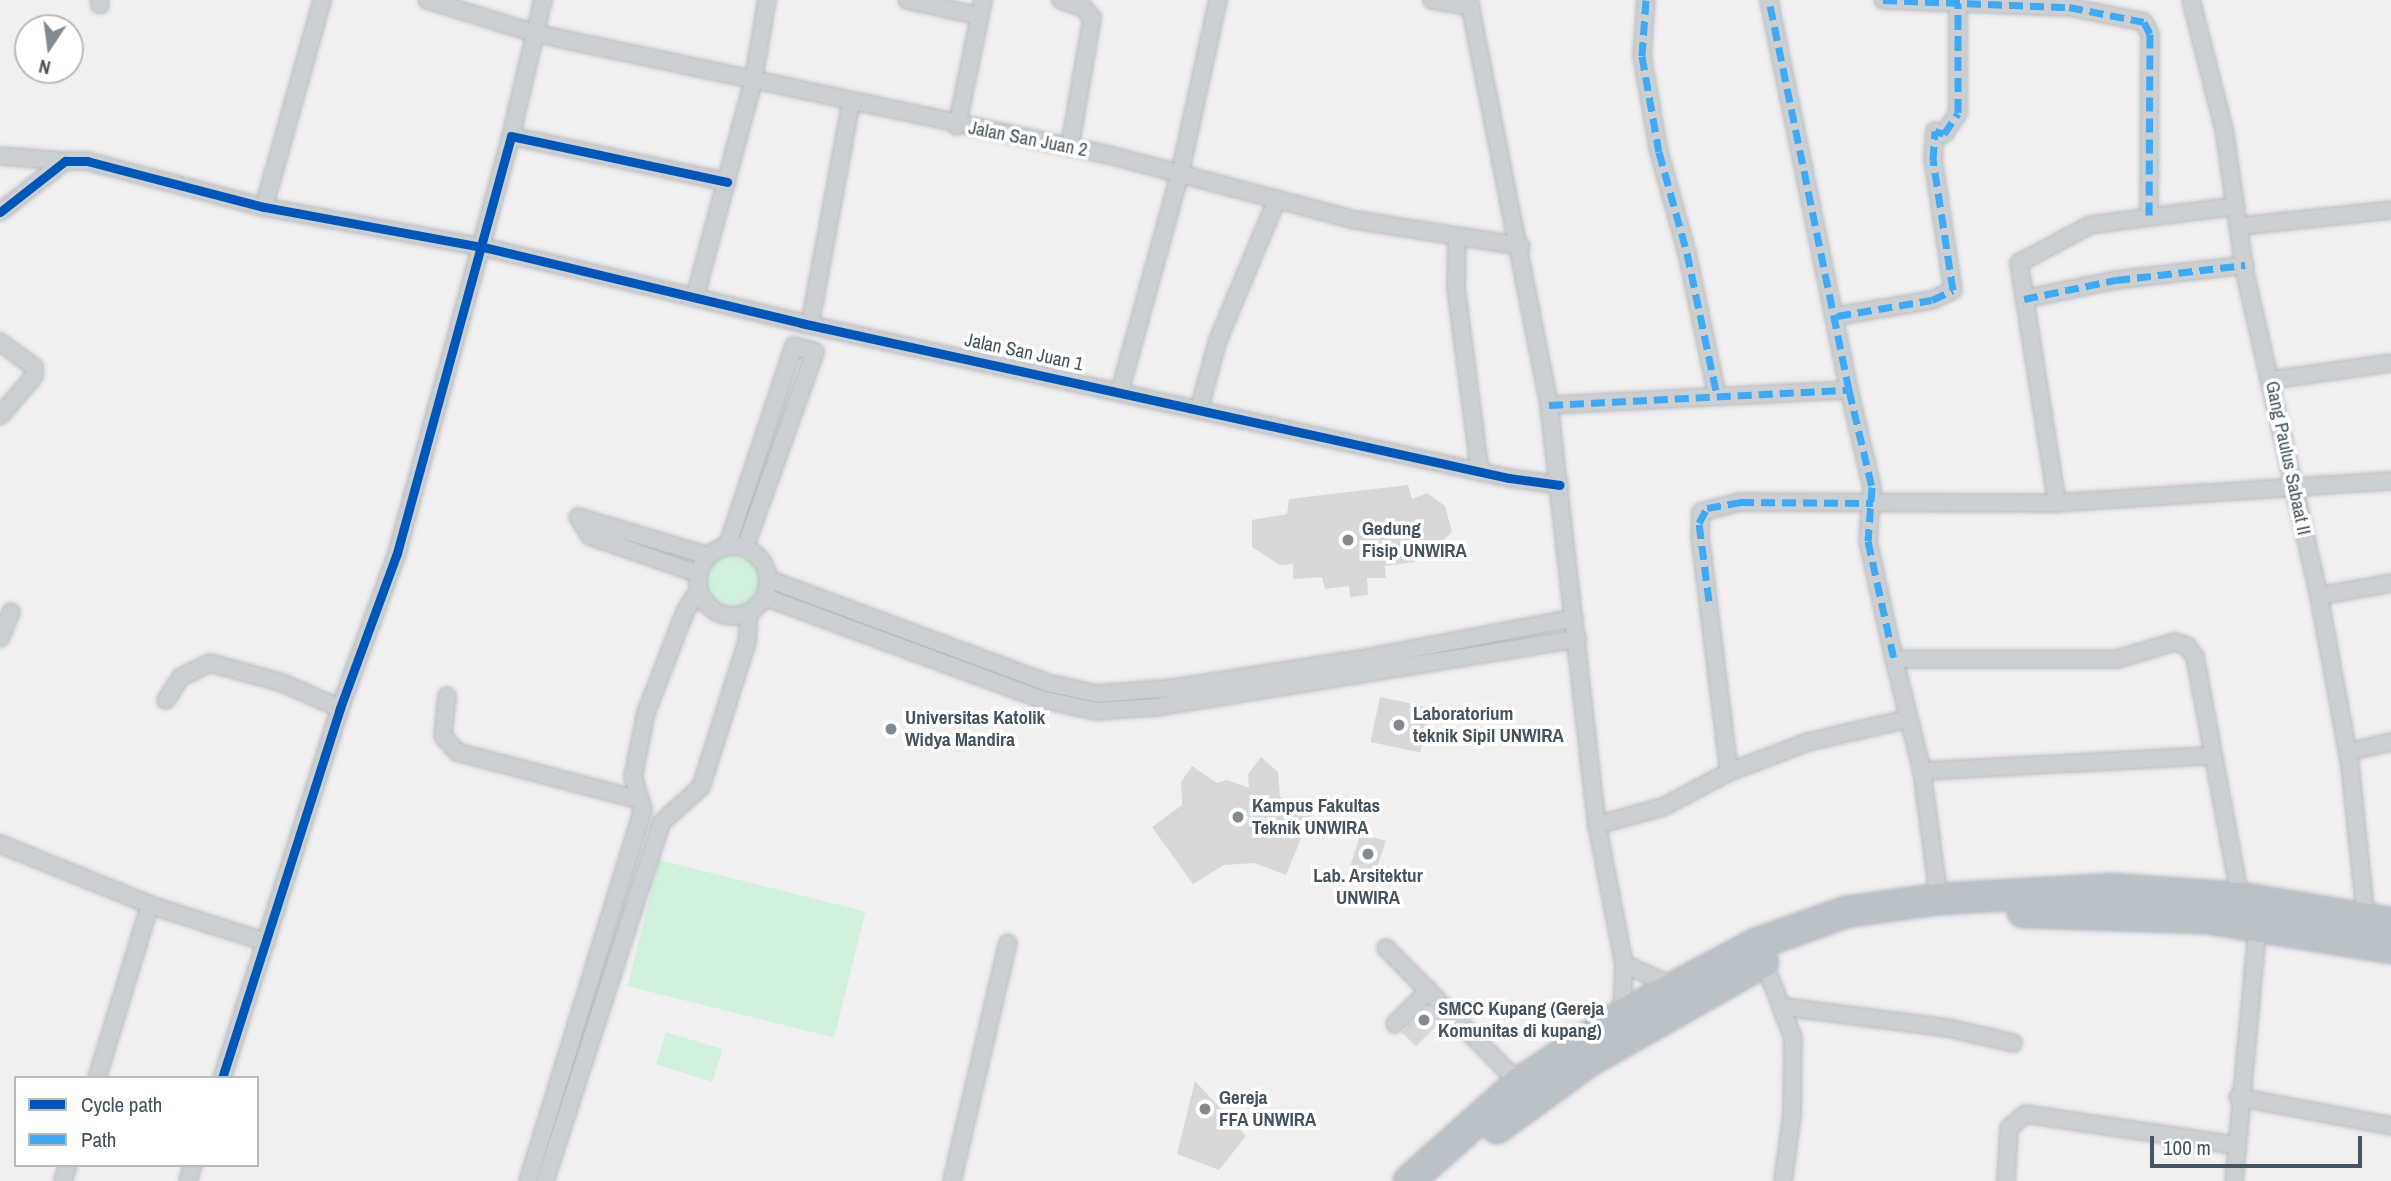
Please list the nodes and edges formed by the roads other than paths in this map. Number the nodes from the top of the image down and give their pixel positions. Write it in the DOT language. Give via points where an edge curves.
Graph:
graph roads {
  1 [pos="322,0"];
  2 [pos="427,0"];
  3 [pos="544,0"];
  4 [pos="767,0"];
  5 [pos="907,0"];
  6 [pos="1061,0"];
  7 [pos="1218,0"];
  8 [pos="1432,0"];
  9 [pos="1646,0"];
  10 [pos="1769,0"];
  11 [pos="1883,0"];
  12 [pos="2191,0"];
  13 [pos="1469,3"];
  14 [pos="1958,4"];
  15 [pos="981,8"];
  16 [pos="534,33"];
  17 [pos="753,82"];
  18 [pos="851,103"];
  19 [pos="957,126"];
  20 [pos="512,136"];
  21 [pos="1070,146"];
  22 [pos="0,156"];
  23 [pos="65,161"];
  24 [pos="1180,173"];
  25 [pos="727,182"];
  26 [pos="1277,199"];
  27 [pos="2236,206"];
  28 [pos="264,207"];
  29 [pos="2391,210"];
  30 [pos="0,212"];
  31 [pos="2149,215"];
  32 [pos="2241,226"];
  33 [pos="1457,237"];
  34 [pos="1521,246"];
  35 [pos="483,247"];
  36 [pos="2245,265"];
  37 [pos="695,297"];
  38 [pos="2024,299"];
  39 [pos="1837,316"];
  40 [pos="810,324"];
  41 [pos="0,342"];
  42 [pos="2391,363"];
  43 [pos="2271,380"];
  44 [pos="1849,390"];
  45 [pos="1120,391"];
  46 [pos="1717,394"];
  47 [pos="1549,405"];
  48 [pos="1199,409"];
  49 [pos="0,416"];
  50 [pos="758,462"];
  51 [pos="776,469"];
  52 [pos="1480,472"];
  53 [pos="2391,481"];
  54 [pos="1560,485"];
  55 [pos="2293,490"];
  56 [pos="1873,503"];
  57 [pos="2057,503"];
  58 [pos="727,547"];
  59 [pos="745,548"];
  60 [pos="709,556"];
  61 [pos="768,579"];
  62 [pos="699,582"];
  63 [pos="2391,583"];
  64 [pos="2319,596"];
  65 [pos="765,597"];
  66 [pos="11,612"];
  67 [pos="749,612"];
  68 [pos="1574,618"];
  69 [pos="875,619"];
  70 [pos="869,637"];
  71 [pos="0,638"];
  72 [pos="1578,639"];
  73 [pos="1424,647"];
  74 [pos="1894,659"];
  75 [pos="1426,665"];
  76 [pos="447,696"];
  77 [pos="166,700"];
  78 [pos="340,708"];
  79 [pos="1907,719"];
  80 [pos="2391,742"];
  81 [pos="2347,751"];
  82 [pos="2213,756"];
  83 [pos="1922,771"];
  84 [pos="1729,772"];
  85 [pos="640,800"];
  86 [pos="1597,825"];
  87 [pos="0,844"];
  88 [pos="2240,898"];
  89 [pos="1939,899"];
  90 [pos="150,905"];
  91 [pos="2379,921"];
  92 [pos="2258,924"];
  93 [pos="266,942"];
  94 [pos="1008,943"];
  95 [pos="1386,948"];
  96 [pos="2391,948"];
  97 [pos="1765,962"];
  98 [pos="1624,964"];
  99 [pos="1673,986"];
  100 [pos="1429,990"];
  101 [pos="1785,1007"];
  102 [pos="1622,1015"];
  103 [pos="1395,1024"];
  104 [pos="2013,1043"];
  105 [pos="98,1076"];
  106 [pos="223,1076"];
  107 [pos="1519,1083"];
  108 [pos="2238,1097"];
  109 [pos="2391,1126"];
  110 [pos="1484,1128"];
  111 [pos="2236,1145"];
  112 [pos="527,1181"];
  113 [pos="545,1181"];
  114 [pos="952,1181"];
  115 [pos="1409,1181"];
  116 [pos="1440,1181"];
  117 [pos="1783,1181"];
  118 [pos="2006,1181"];
  119 [pos="2234,1181"];
  1 -- 28 [label="street"];
  2 -- 16 [label="street, Jalan San Juan 2"];
  3 -- 16 [label="street"];
  4 -- 17 [label="street"];
  5 -- 15 [label="street"];
  6 -- 21 [label="street" via="1084,8 1092,18"];
  7 -- 24 [label="street"];
  8 -- 13 [label="street"];
  9 -- 46 [label="street" via="1642,56 1659,152 1687,253"];
  10 -- 39 [label="street"];
  11 -- 14 [label="street"];
  12 -- 27 [label="street, Gang Paulus Sabaat II" via="2224,129"];
  13 -- 34 [label="street"];
  14 -- 31 [label="street" via="2081,9 2144,22 2150,34"];
  14 -- 39 [label="street" via="1958,113 1944,134 1935,131 1933,160 1953,290 1933,300"];
  15 -- 19 [label="street"];
  16 -- 17 [label="street, Jalan San Juan 2"];
  16 -- 20 [label="street"];
  17 -- 18 [label="street, Jalan San Juan 2"];
  17 -- 25 [label="street"];
  18 -- 19 [label="street, Jalan San Juan 2"];
  18 -- 40 [label="street"];
  19 -- 21 [label="street, Jalan San Juan 2"];
  20 -- 25 [label="street"];
  20 -- 35 [label="street"];
  21 -- 24 [label="street, Jalan San Juan 2"];
  22 -- 23 [label="street, Jalan San Juan 1"];
  23 -- 28 [label="street, Jalan San Juan 1" via="87,161"];
  23 -- 30 [label="street"];
  24 -- 26 [label="street, Jalan San Juan 2"];
  24 -- 45 [label="street"];
  25 -- 37 [label="street"];
  26 -- 33 [label="street, Jalan San Juan 2"];
  26 -- 48 [label="street" via="1218,340"];
  27 -- 31 [label="street"];
  27 -- 32 [label="street, Gang Paulus Sabaat II"];
  28 -- 35 [label="street, Jalan San Juan 1"];
  29 -- 32 [label="street"];
  31 -- 38 [label="street" via="2090,225 2025,257 2018,273"];
  32 -- 36 [label="street, Gang Paulus Sabaat II"];
  33 -- 34 [label="street, Jalan San Juan 2"];
  33 -- 52 [label="street" via="1456,288"];
  34 -- 47 [label="street"];
  35 -- 37 [label="street, Jalan San Juan 1"];
  35 -- 78 [label="street" via="397,554"];
  36 -- 38 [label="street" via="2143,275"];
  36 -- 43 [label="street, Gang Paulus Sabaat II"];
  37 -- 40 [label="street, Jalan San Juan 1"];
  38 -- 57 [label="street"];
  39 -- 44 [label="street"];
  40 -- 45 [label="street, Jalan San Juan 1"];
  41 -- 49 [label="street" via="34,367 34,376"];
  42 -- 43 [label="street"];
  43 -- 55 [label="street, Gang Paulus Sabaat II"];
  44 -- 46 [label="street"];
  44 -- 56 [label="street"];
  45 -- 48 [label="street, Jalan San Juan 1"];
  46 -- 47 [label="street"];
  47 -- 54 [label="street"];
  48 -- 52 [label="street, Jalan San Juan 1"];
  50 -- 51 [label="street"];
  50 -- 51 [label="street" via="794,346 815,352"];
  50 -- 58 [label="street"];
  51 -- 59 [label="street"];
  52 -- 54 [label="street, Jalan San Juan 1"];
  53 -- 55 [label="street"];
  54 -- 68 [label="street"];
  55 -- 57 [label="street"];
  55 -- 64 [label="street, Gang Paulus Sabaat II"];
  56 -- 57 [label="street"];
  56 -- 74 [label="street" via="1868,541"];
  56 -- 84 [label="street" via="1740,502 1701,512 1700,537"];
  58 -- 59 [label="street"];
  58 -- 60 [label="street"];
  59 -- 61 [label="street" via="757,555"];
  60 -- 62 [label="street"];
  60 -- 62 [label="street" via="603,520 578,517 590,536"];
  61 -- 65 [label="street"];
  61 -- 69 [label="street"];
  62 -- 67 [label="street" via="708,605 722,614"];
  62 -- 85 [label="street" via="668,652 635,749 633,777"];
  63 -- 64 [label="street"];
  64 -- 81 [label="street, Gang Paulus Sabaat II"];
  65 -- 67 [label="street"];
  65 -- 70 [label="street"];
  66 -- 71 [label="street"];
  67 -- 113 [label="street" via="747,642 701,787 661,822"];
  68 -- 72 [label="street"];
  68 -- 73 [label="street"];
  69 -- 70 [label="street"];
  69 -- 73 [label="street" via="1046,683 1098,694 1174,688"];
  70 -- 75 [label="street" via="1041,699 1096,711"];
  72 -- 75 [label="street"];
  72 -- 86 [label="street"];
  73 -- 75 [label="street"];
  74 -- 79 [label="street"];
  74 -- 82 [label="street" via="2117,659 2180,643 2195,657"];
  76 -- 85 [label="street" via="443,736 457,752"];
  77 -- 78 [label="street" via="181,677 210,663 280,682"];
  78 -- 93 [label="street"];
  79 -- 83 [label="street"];
  79 -- 84 [label="street" via="1808,742"];
  80 -- 81 [label="street"];
  81 -- 91 [label="street, Gang Paulus Sabaat II"];
  82 -- 83 [label="street"];
  82 -- 88 [label="street"];
  83 -- 89 [label="street"];
  84 -- 86 [label="street" via="1663,807"];
  85 -- 112 [label="street" via="643,809"];
  86 -- 98 [label="street"];
  87 -- 90 [label="street"];
  88 -- 89 [label="highway" via="2110,889"];
  88 -- 91 [label="highway"];
  89 -- 99 [label="highway" via="1846,912 1811,923"];
  90 -- 93 [label="street"];
  90 -- 105 [label="street"];
  92 -- 96 [label="highway"];
  92 -- 97 [label="highway" via="2127,911 1953,916 1853,931"];
  92 -- 108 [label="street"];
  93 -- 106 [label="street"];
  94 -- 114 [label="street"];
  95 -- 100 [label="street"];
  97 -- 101 [label="street"];
  97 -- 110 [label="highway" via="1590,1061"];
  98 -- 99 [label="street"];
  98 -- 102 [label="street"];
  99 -- 102 [label="highway"];
  100 -- 103 [label="street"];
  100 -- 107 [label="street"];
  101 -- 104 [label="street" via="1948,1028"];
  101 -- 117 [label="street" via="1794,1071"];
  102 -- 107 [label="highway"];
  107 -- 110 [label="highway"];
  108 -- 109 [label="street"];
  108 -- 111 [label="street"];
  110 -- 115 [label="highway"];
  110 -- 116 [label="highway"];
  111 -- 118 [label="street" via="2025,1114 2009,1128"];
  111 -- 119 [label="street"];
}
